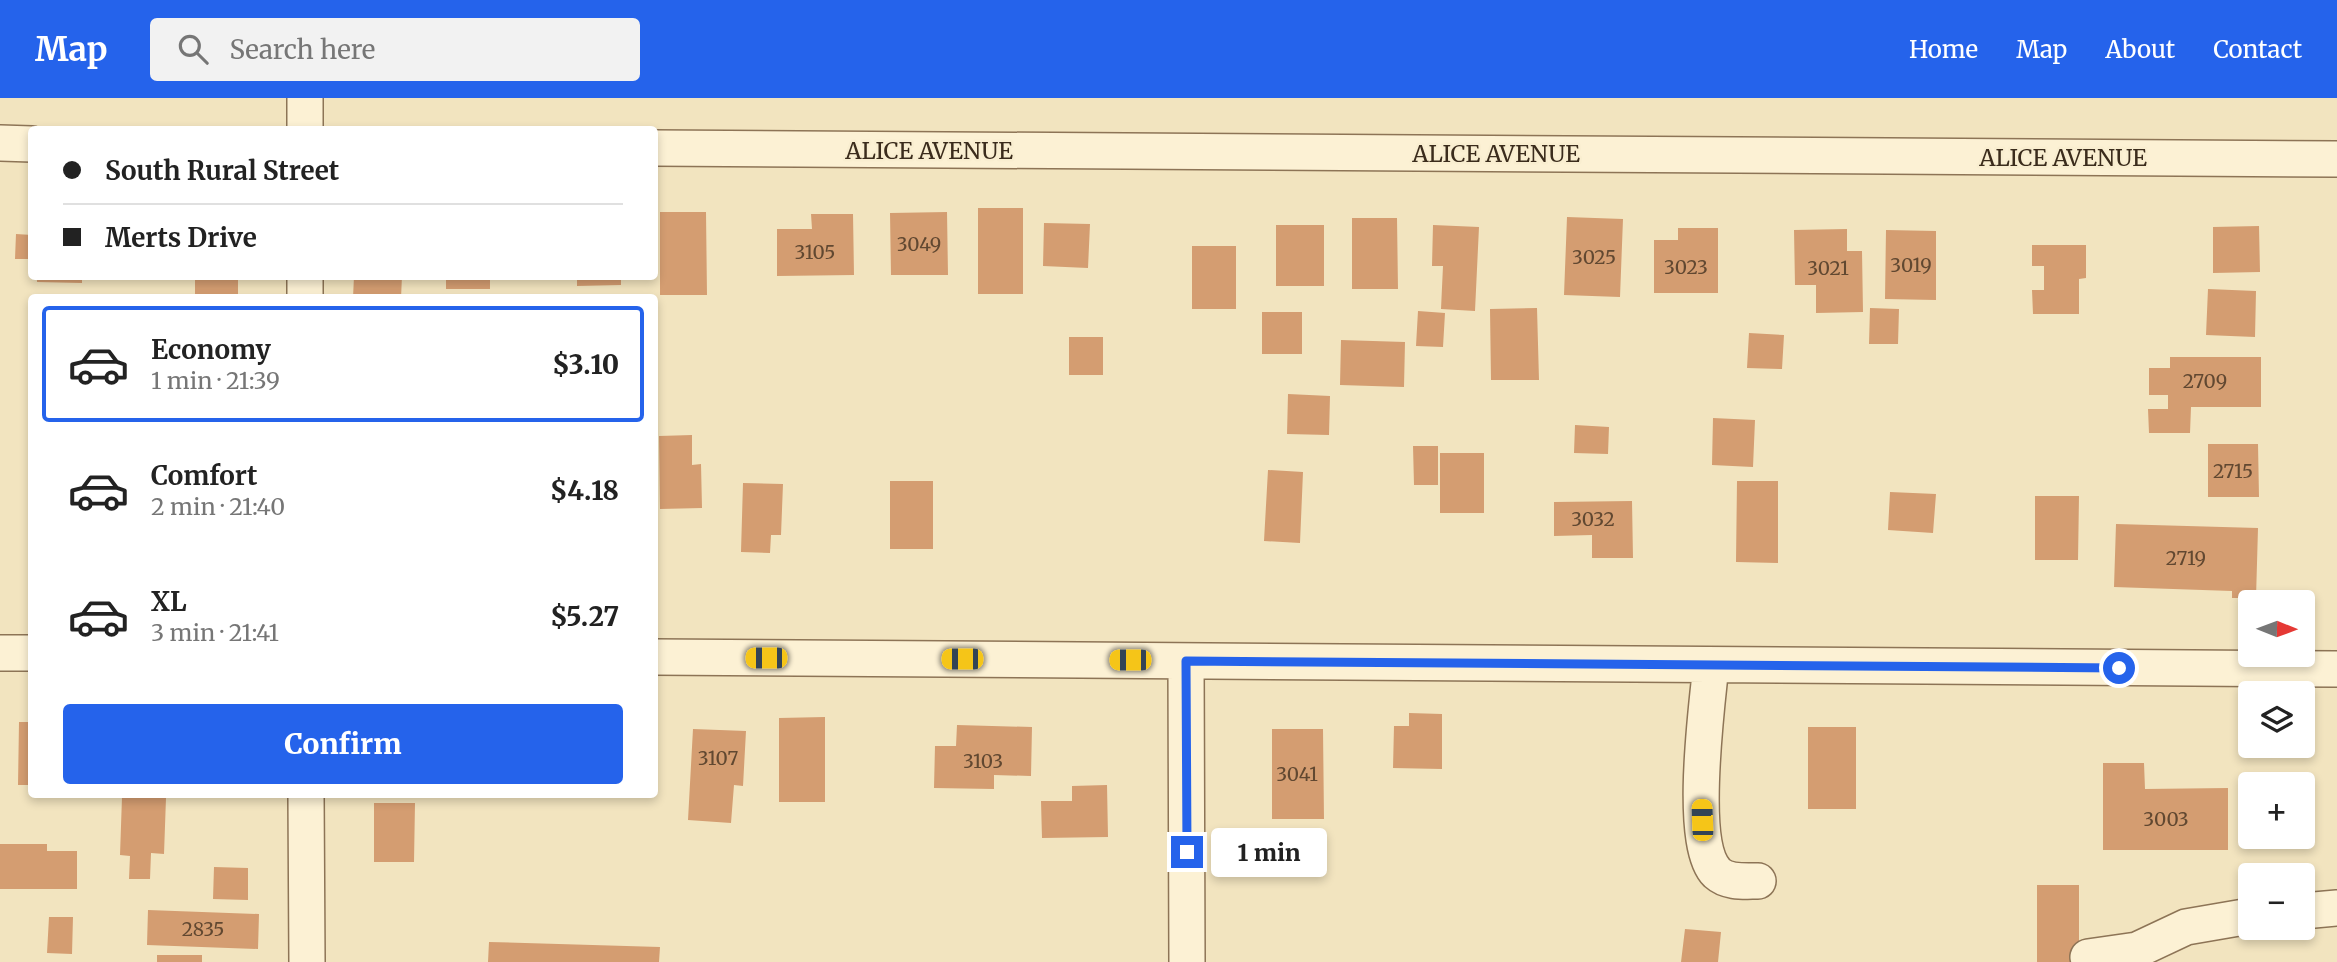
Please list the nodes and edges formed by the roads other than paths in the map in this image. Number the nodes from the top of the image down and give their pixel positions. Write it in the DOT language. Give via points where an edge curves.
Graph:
graph roads {
  1 [pos="305,98"];
  2 [pos="305,126"];
  3 [pos="0,143"];
  4 [pos="28,144"];
  5 [pos="658,148"];
  6 [pos="2337,159"];
  7 [pos="0,653"];
  8 [pos="28,653"];
  9 [pos="658,657"];
  10 [pos="1186,661"];
  11 [pos="1711,665"];
  12 [pos="2337,669"];
  13 [pos="306,798"];
  14 [pos="1758,881"];
  15 [pos="2337,908"];
  16 [pos="2315,910"];
  17 [pos="2238,918"];
  18 [pos="2088,957"];
  19 [pos="307,962"];
  20 [pos="1187,962"];
  1 -- 2 [label="street"];
  3 -- 4 [label="street"];
  5 -- 6 [label="street, ALICE AVENUE"];
  7 -- 8 [label="street"];
  9 -- 10 [label="street"];
  10 -- 11 [label="street"];
  10 -- 20 [label="street"];
  11 -- 12 [label="street"];
  11 -- 14 [label="street" via="1701,785 1704,838 1717,873 1732,880"];
  13 -- 19 [label="street"];
  15 -- 16 [label="street"];
  17 -- 18 [label="street" via="2186,927 2137,950"];
}
